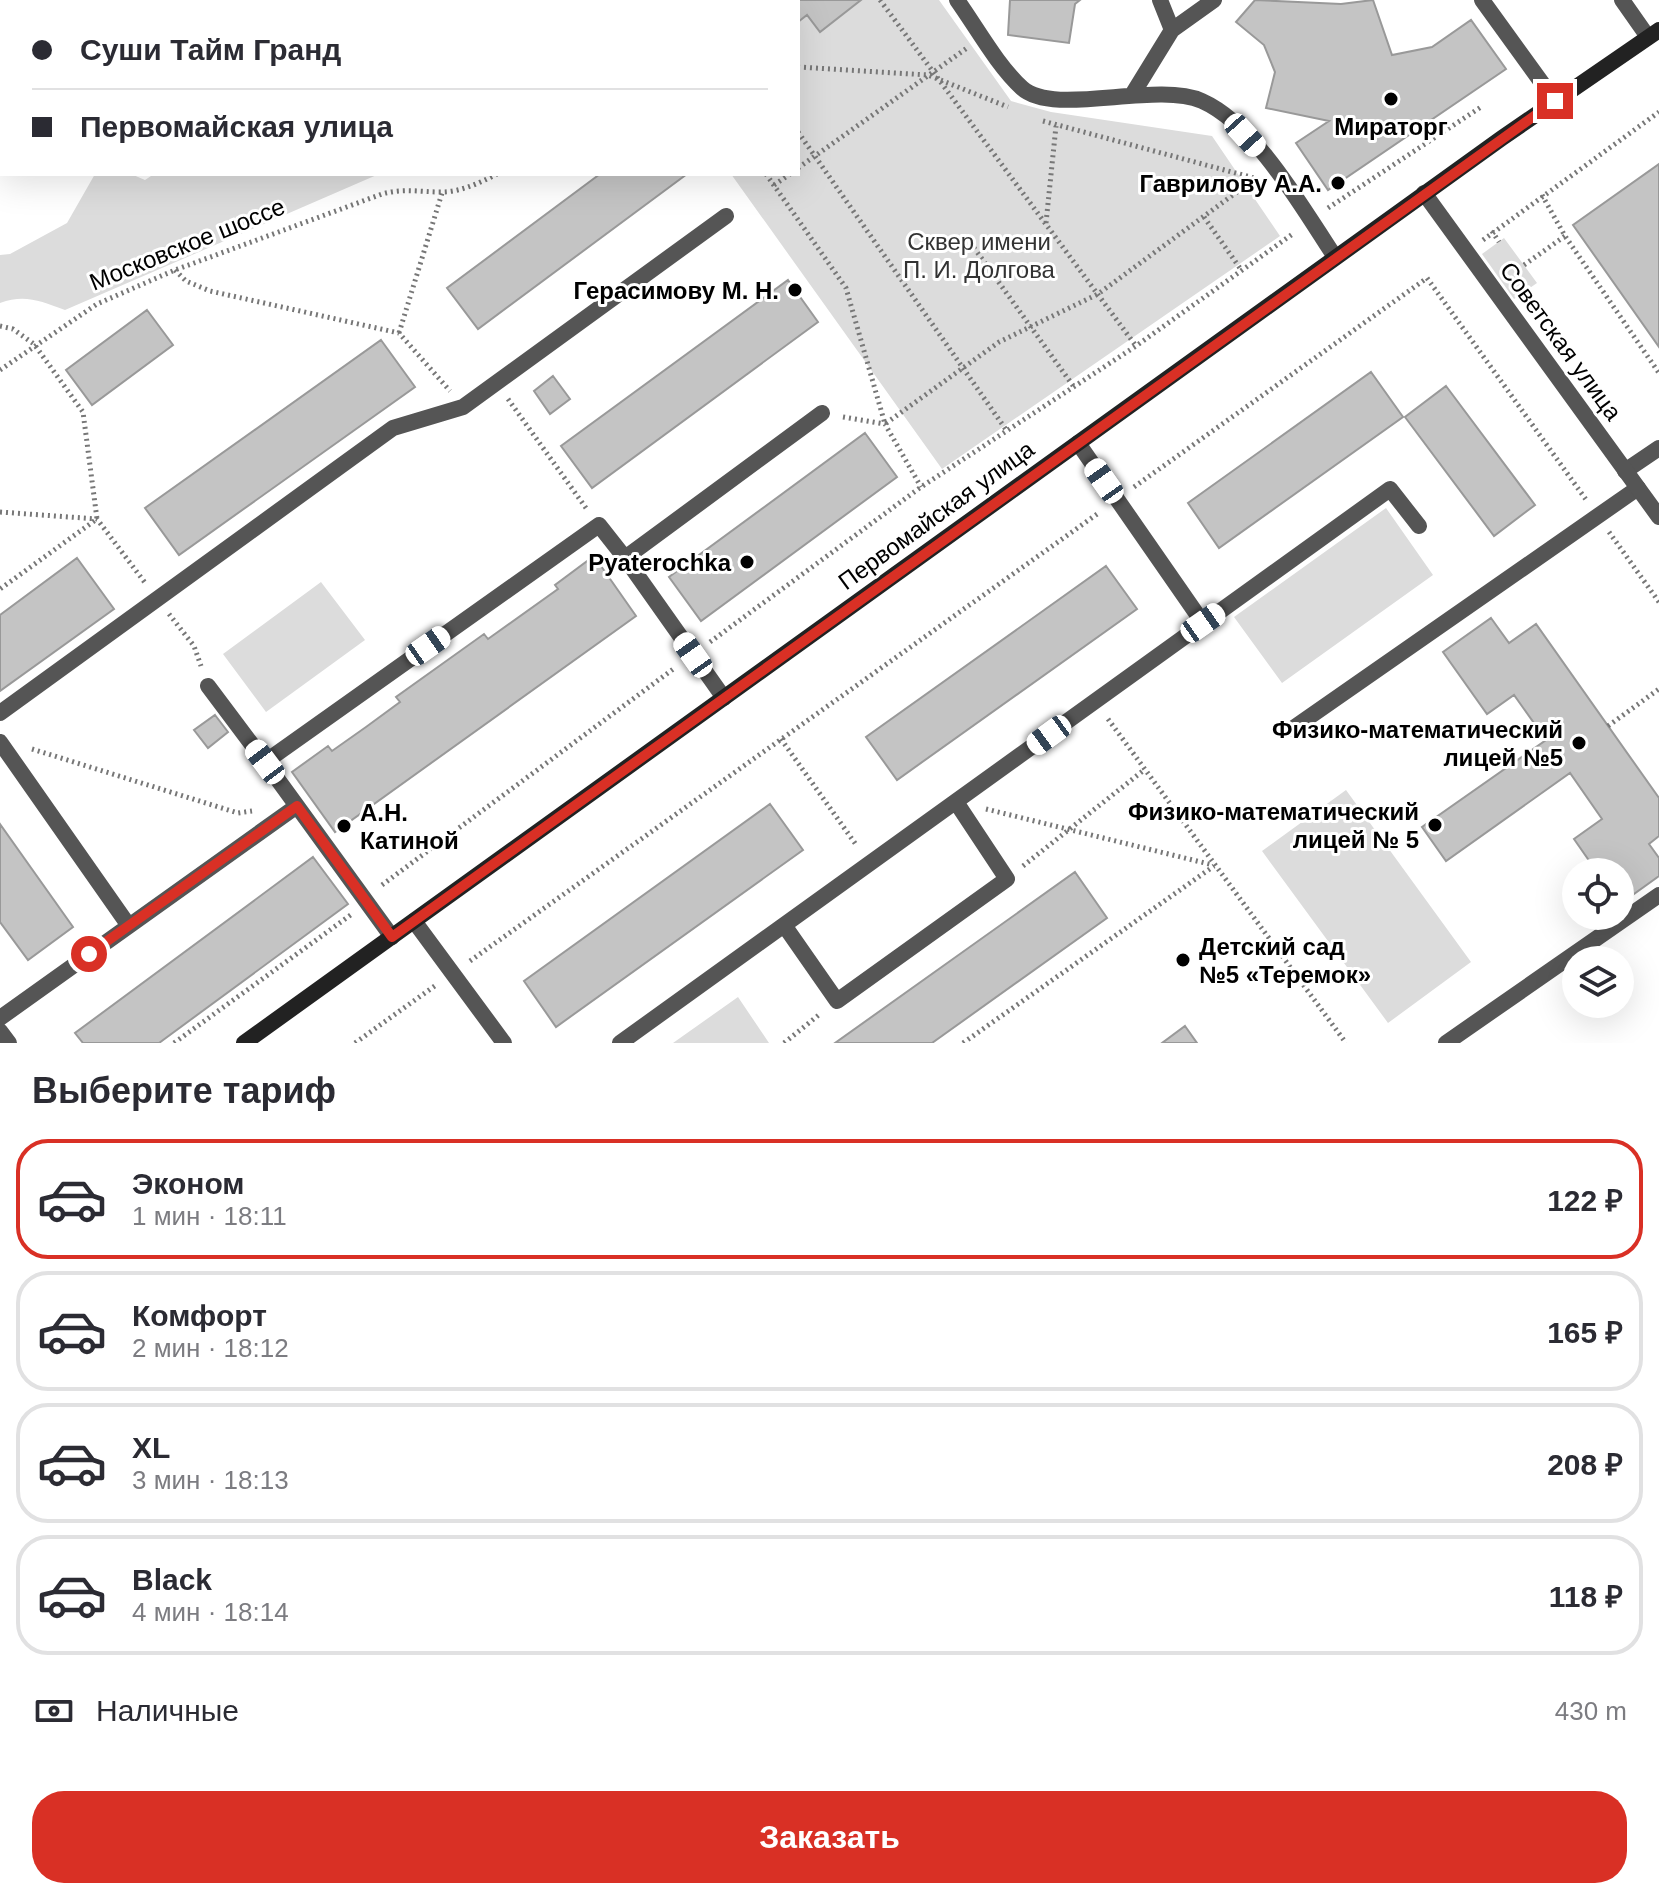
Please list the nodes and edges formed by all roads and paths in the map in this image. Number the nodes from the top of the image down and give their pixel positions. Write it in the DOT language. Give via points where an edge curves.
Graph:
graph roads {
  1 [pos="880,0"];
  2 [pos="957,0"];
  3 [pos="1160,0"];
  4 [pos="1214,0"];
  5 [pos="1482,0"];
  6 [pos="1622,0"];
  7 [pos="1172,30"];
  8 [pos="1654,33"];
  9 [pos="984,37"];
  10 [pos="932,72"];
  11 [pos="1132,95"];
  12 [pos="1555,101"];
  13 [pos="1481,107"];
  14 [pos="1659,112"];
  15 [pos="1056,126"];
  16 [pos="800,135"];
  17 [pos="816,156"];
  18 [pos="800,167"];
  19 [pos="493,176"];
  20 [pos="767,176"];
  21 [pos="787,176"];
  22 [pos="1256,178"];
  23 [pos="774,185"];
  24 [pos="442,192"];
  25 [pos="1424,193"];
  26 [pos="1542,195"];
  27 [pos="726,216"];
  28 [pos="1204,217"];
  29 [pos="1310,220"];
  30 [pos="1046,224"];
  31 [pos="1492,231"];
  32 [pos="1565,236"];
  33 [pos="967,238"];
  34 [pos="1482,238"];
  35 [pos="1499,242"];
  36 [pos="1335,257"];
  37 [pos="1524,265"];
  38 [pos="175,270"];
  39 [pos="1242,271"];
  40 [pos="1098,294"];
  41 [pos="0,326"];
  42 [pos="1032,327"];
  43 [pos="399,333"];
  44 [pos="34,344"];
  45 [pos="1136,346"];
  46 [pos="963,369"];
  47 [pos="0,370"];
  48 [pos="1659,373"];
  49 [pos="497,383"];
  50 [pos="1074,387"];
  51 [pos="463,407"];
  52 [pos="822,413"];
  53 [pos="885,424"];
  54 [pos="1007,431"];
  55 [pos="1078,443"];
  56 [pos="1659,448"];
  57 [pos="1625,471"];
  58 [pos="921,487"];
  59 [pos="1638,488"];
  60 [pos="1117,500"];
  61 [pos="0,512"];
  62 [pos="1598,517"];
  63 [pos="1659,517"];
  64 [pos="97,519"];
  65 [pos="599,525"];
  66 [pos="1419,526"];
  67 [pos="625,558"];
  68 [pos="0,589"];
  69 [pos="157,599"];
  70 [pos="1659,602"];
  71 [pos="1203,623"];
  72 [pos="693,655"];
  73 [pos="208,686"];
  74 [pos="1659,689"];
  75 [pos="724,698"];
  76 [pos="1095,702"];
  77 [pos="0,713"];
  78 [pos="1608,726"];
  79 [pos="1292,729"];
  80 [pos="781,739"];
  81 [pos="0,742"];
  82 [pos="30,749"];
  83 [pos="265,762"];
  84 [pos="1144,770"];
  85 [pos="956,802"];
  86 [pos="297,806"];
  87 [pos="1069,830"];
  88 [pos="870,864"];
  89 [pos="1214,866"];
  90 [pos="1007,879"];
  91 [pos="1659,895"];
  92 [pos="368,903"];
  93 [pos="414,921"];
  94 [pos="784,925"];
  95 [pos="129,926"];
  96 [pos="392,937"];
  97 [pos="453,973"];
  98 [pos="837,1001"];
  99 [pos="0,1018"];
  100 [pos="0,1031"];
  101 [pos="9,1043"];
  102 [pos="174,1043"];
  103 [pos="244,1043"];
  104 [pos="355,1043"];
  105 [pos="504,1043"];
  106 [pos="620,1043"];
  107 [pos="784,1043"];
  108 [pos="963,1043"];
  109 [pos="1346,1043"];
  110 [pos="1446,1043"];
  1 -- 10 [label="path"];
  2 -- 9 [label="street"];
  3 -- 7 [label="street"];
  4 -- 7 [label="street"];
  5 -- 12 [label="street"];
  6 -- 8 [label="street"];
  7 -- 11 [label="street"];
  8 -- 12 [label="main road, Первомайская улица"];
  9 -- 10 [label="path"];
  9 -- 11 [label="street" via="1030,94 1054,100"];
  10 -- 17 [label="path"];
  10 -- 30 [label="path"];
  11 -- 29 [label="street" via="1183,95 1215,109 1257,147"];
  12 -- 25 [label="main road, Первомайская улица"];
  13 -- 29 [label="path"];
  14 -- 26 [label="path"];
  15 -- 30 [label="path"];
  16 -- 17 [label="path"];
  17 -- 18 [label="path"];
  17 -- 46 [label="path"];
  19 -- 24 [label="path, Московское шоссе" via="475,186"];
  20 -- 23 [label="path"];
  21 -- 23 [label="path"];
  22 -- 28 [label="path"];
  23 -- 53 [label="path" via="846,288"];
  24 -- 38 [label="path, Московское шоссе" via="382,194"];
  24 -- 43 [label="path"];
  25 -- 36 [label="main road, Первомайская улица"];
  25 -- 57 [label="street, Советская улица"];
  26 -- 31 [label="path"];
  26 -- 32 [label="path"];
  27 -- 49 [label="street"];
  28 -- 39 [label="path"];
  28 -- 40 [label="path"];
  29 -- 36 [label="street"];
  29 -- 39 [label="path"];
  30 -- 40 [label="path"];
  31 -- 34 [label="path"];
  31 -- 35 [label="path"];
  32 -- 37 [label="path"];
  32 -- 48 [label="path"];
  33 -- 42 [label="path"];
  36 -- 55 [label="main road, Первомайская улица"];
  38 -- 43 [label="path" via="210,291"];
  38 -- 44 [label="path, Московское шоссе" via="97,304"];
  39 -- 45 [label="path"];
  40 -- 42 [label="path"];
  40 -- 45 [label="path"];
  41 -- 44 [label="path"];
  42 -- 46 [label="path" via="999,342"];
  42 -- 50 [label="path"];
  43 -- 51 [label="path"];
  44 -- 47 [label="path, Московское шоссе"];
  44 -- 64 [label="path" via="83,412"];
  45 -- 50 [label="path"];
  46 -- 53 [label="path"];
  46 -- 54 [label="path"];
  49 -- 51 [label="street"];
  49 -- 65 [label="path"];
  50 -- 54 [label="path"];
  51 -- 69 [label="street" via="393,428"];
  52 -- 53 [label="path"];
  52 -- 67 [label="street"];
  53 -- 58 [label="path"];
  54 -- 58 [label="path"];
  55 -- 60 [label="street"];
  55 -- 75 [label="main road, Первомайская улица"];
  56 -- 57 [label="street"];
  57 -- 59 [label="street, Советская улица"];
  58 -- 72 [label="path"];
  59 -- 62 [label="street"];
  59 -- 63 [label="street, Советская улица"];
  60 -- 62 [label="path" via="1427,278"];
  60 -- 71 [label="street"];
  60 -- 80 [label="path"];
  61 -- 64 [label="path"];
  62 -- 70 [label="path"];
  62 -- 79 [label="street"];
  64 -- 68 [label="path"];
  64 -- 69 [label="path"];
  65 -- 67 [label="street"];
  65 -- 83 [label="street"];
  66 -- 71 [label="street" via="1390,489"];
  67 -- 72 [label="street"];
  69 -- 73 [label="path" via="194,646"];
  69 -- 77 [label="street"];
  71 -- 76 [label="street"];
  72 -- 75 [label="street"];
  72 -- 92 [label="path" via="387,879"];
  73 -- 83 [label="street"];
  74 -- 78 [label="path"];
  75 -- 93 [label="main road, Первомайская улица"];
  76 -- 84 [label="path"];
  76 -- 85 [label="street"];
  80 -- 88 [label="path"];
  80 -- 97 [label="path"];
  81 -- 95 [label="street"];
  82 -- 86 [label="path" via="238,813"];
  83 -- 86 [label="street"];
  84 -- 87 [label="path"];
  84 -- 89 [label="path"];
  85 -- 87 [label="path"];
  85 -- 88 [label="street"];
  85 -- 90 [label="street"];
  86 -- 92 [label="street"];
  86 -- 95 [label="street"];
  87 -- 89 [label="path"];
  87 -- 90 [label="path"];
  88 -- 94 [label="street"];
  89 -- 108 [label="path"];
  89 -- 109 [label="path"];
  90 -- 98 [label="street"];
  91 -- 110 [label="street"];
  92 -- 96 [label="street"];
  92 -- 102 [label="path"];
  93 -- 96 [label="main road, Первомайская улица"];
  93 -- 97 [label="street"];
  94 -- 98 [label="street"];
  94 -- 106 [label="street"];
  95 -- 99 [label="street"];
  96 -- 103 [label="main road, Первомайская улица"];
  97 -- 104 [label="path"];
  97 -- 105 [label="street"];
  98 -- 107 [label="path"];
  100 -- 101 [label="street"];
}
